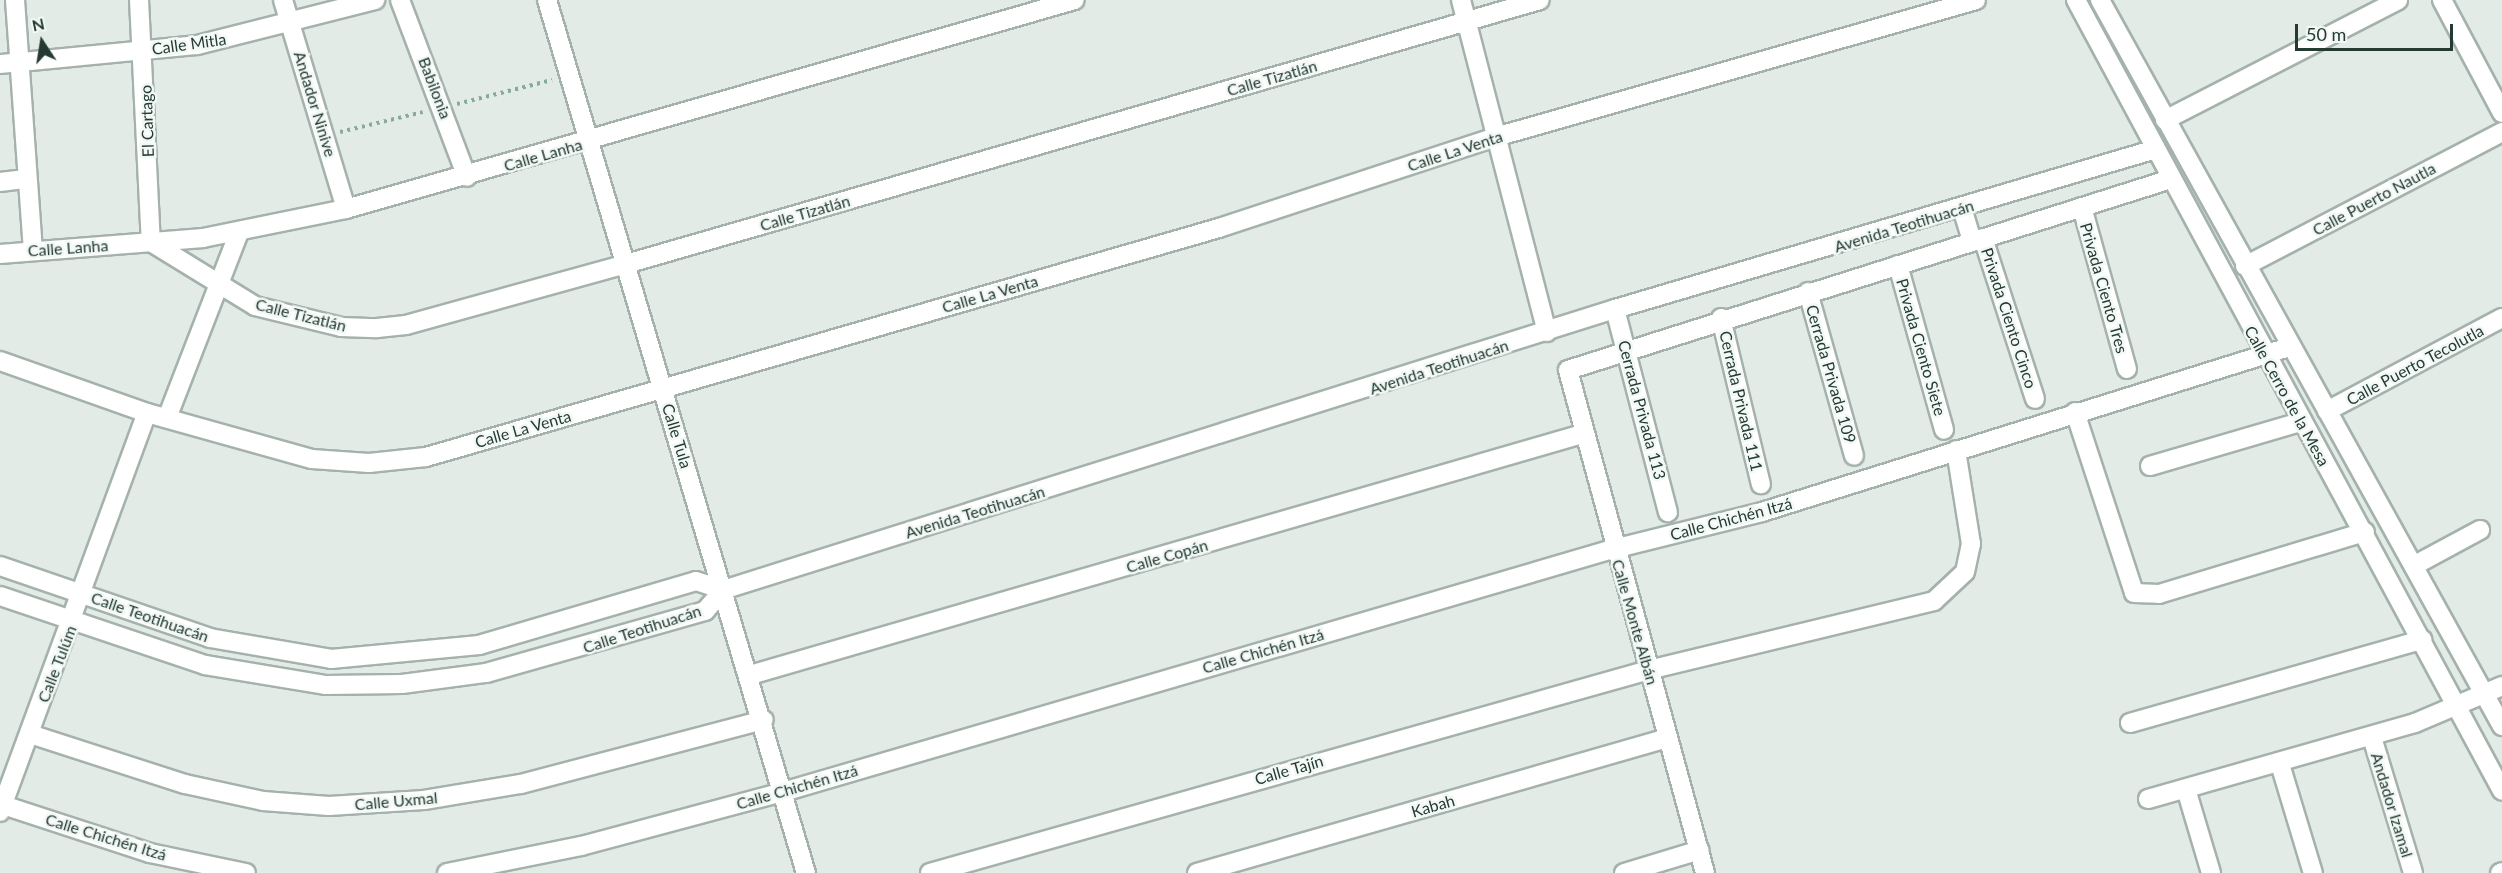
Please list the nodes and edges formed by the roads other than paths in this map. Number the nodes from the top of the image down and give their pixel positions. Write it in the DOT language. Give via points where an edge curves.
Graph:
graph roads {
  1 [pos="15,0"];
  2 [pos="139,0"];
  3 [pos="283,0"];
  4 [pos="375,0"];
  5 [pos="400,0"];
  6 [pos="547,0"];
  7 [pos="1075,0"];
  8 [pos="1461,0"];
  9 [pos="1540,0"];
  10 [pos="1976,0"];
  11 [pos="2076,0"];
  12 [pos="2100,0"];
  13 [pos="2398,0"];
  14 [pos="2442,0"];
  15 [pos="1468,21"];
  16 [pos="290,24"];
  17 [pos="144,50"];
  18 [pos="9,64"];
  19 [pos="2502,113"];
  20 [pos="2165,120"];
  21 [pos="2502,132"];
  22 [pos="1499,136"];
  23 [pos="589,143"];
  24 [pos="2156,149"];
  25 [pos="467,177"];
  26 [pos="27,179"];
  27 [pos="2171,179"];
  28 [pos="0,182"];
  29 [pos="2082,207"];
  30 [pos="1962,208"];
  31 [pos="346,209"];
  32 [pos="240,232"];
  33 [pos="1977,239"];
  34 [pos="151,242"];
  35 [pos="33,250"];
  36 [pos="0,254"];
  37 [pos="626,264"];
  38 [pos="1898,265"];
  39 [pos="2245,266"];
  40 [pos="220,288"];
  41 [pos="1808,292"];
  42 [pos="1615,309"];
  43 [pos="1721,318"];
  44 [pos="2502,318"];
  45 [pos="1547,332"];
  46 [pos="2289,347"];
  47 [pos="1626,348"];
  48 [pos="2264,357"];
  49 [pos="0,361"];
  50 [pos="2127,369"];
  51 [pos="662,389"];
  52 [pos="2034,399"];
  53 [pos="2327,411"];
  54 [pos="2075,412"];
  55 [pos="147,413"];
  56 [pos="167,418"];
  57 [pos="2300,422"];
  58 [pos="1944,430"];
  59 [pos="1582,434"];
  60 [pos="1956,450"];
  61 [pos="1854,456"];
  62 [pos="2150,466"];
  63 [pos="1761,484"];
  64 [pos="1668,512"];
  65 [pos="2480,531"];
  66 [pos="2365,532"];
  67 [pos="1614,549"];
  68 [pos="2415,565"];
  69 [pos="0,566"];
  70 [pos="723,590"];
  71 [pos="84,595"];
  72 [pos="0,596"];
  73 [pos="73,623"];
  74 [pos="2422,640"];
  75 [pos="398,657"];
  76 [pos="1649,670"];
  77 [pos="750,675"];
  78 [pos="402,684"];
  79 [pos="2502,686"];
  80 [pos="2485,695"];
  81 [pos="2458,708"];
  82 [pos="764,720"];
  83 [pos="2130,723"];
  84 [pos="2501,723"];
  85 [pos="30,735"];
  86 [pos="2473,735"];
  87 [pos="2372,736"];
  88 [pos="1667,738"];
  89 [pos="2280,764"];
  90 [pos="2186,789"];
  91 [pos="2502,791"];
  92 [pos="783,792"];
  93 [pos="2148,799"];
  94 [pos="1,808"];
  95 [pos="1700,850"];
  96 [pos="246,873"];
  97 [pos="447,873"];
  98 [pos="806,873"];
  99 [pos="930,873"];
  100 [pos="1197,873"];
  101 [pos="1624,873"];
  102 [pos="1706,873"];
  103 [pos="2211,873"];
  104 [pos="2313,873"];
  105 [pos="2413,873"];
  1 -- 18 [label="street"];
  2 -- 17 [label="street, El Cartago"];
  3 -- 16 [label="street, Andador Ninive"];
  4 -- 16 [label="street, Calle Mitla"];
  5 -- 25 [label="street, Babilonia"];
  6 -- 23 [label="street, Calle Tula"];
  7 -- 23 [label="street, Calle Lanha"];
  8 -- 15 [label="street"];
  9 -- 15 [label="street, Calle Tizatlán"];
  10 -- 22 [label="street, Calle La Venta"];
  11 -- 24 [label="street, Calle Cerro de la Mesa"];
  12 -- 20 [label="street, Calle Cerro de la Mesa"];
  13 -- 20 [label="street"];
  14 -- 19 [label="street"];
  15 -- 22 [label="street"];
  15 -- 37 [label="street, Calle Tizatlán"];
  16 -- 17 [label="street, Calle Mitla"];
  16 -- 31 [label="street, Andador Ninive"];
  17 -- 18 [label="street, Calle Mitla"];
  17 -- 34 [label="street, El Cartago"];
  18 -- 26 [label="street"];
  20 -- 39 [label="street, Calle Cerro de la Mesa"];
  21 -- 39 [label="street, Calle Puerto Nautla"];
  22 -- 45 [label="street"];
  22 -- 51 [label="street, Calle La Venta" via="1219,228"];
  23 -- 25 [label="street, Calle Lanha"];
  23 -- 37 [label="street, Calle Tula"];
  24 -- 27 [label="street, Calle Cerro de la Mesa"];
  24 -- 30 [label="street, Avenida Teotihuacán"];
  25 -- 31 [label="street, Calle Lanha"];
  26 -- 28 [label="street"];
  26 -- 35 [label="street"];
  27 -- 29 [label="street"];
  27 -- 48 [label="street, Calle Cerro de la Mesa"];
  29 -- 33 [label="street"];
  29 -- 50 [label="street, Privada Ciento Tres"];
  30 -- 33 [label="street, Privada Ciento Cinco"];
  30 -- 42 [label="street, Avenida Teotihuacán"];
  31 -- 32 [label="street, Calle Lanha"];
  32 -- 34 [label="street, Calle Lanha"];
  32 -- 40 [label="street"];
  33 -- 38 [label="street"];
  33 -- 52 [label="street, Privada Ciento Cinco"];
  34 -- 35 [label="street, Calle Lanha"];
  34 -- 40 [label="street, Calle Tizatlán"];
  35 -- 36 [label="street, Calle Lanha"];
  37 -- 40 [label="street, Calle Tizatlán" via="406,325 376,328 341,327 294,317"];
  37 -- 51 [label="street, Calle Tula"];
  38 -- 41 [label="street"];
  38 -- 58 [label="street, Privada Ciento Siete"];
  39 -- 46 [label="street, Calle Cerro de la Mesa"];
  40 -- 56 [label="street"];
  41 -- 43 [label="street"];
  41 -- 61 [label="street, Cerrada Privada 109"];
  42 -- 45 [label="street, Avenida Teotihuacán"];
  42 -- 47 [label="street, Cerrada Privada 113"];
  43 -- 47 [label="street"];
  43 -- 63 [label="street, Cerrada Privada 111"];
  44 -- 53 [label="street, Calle Puerto Tecolutla"];
  45 -- 70 [label="street, Avenida Teotihuacán"];
  46 -- 48 [label="street, Calle Chichén Itzá"];
  46 -- 53 [label="street, Calle Cerro de la Mesa"];
  47 -- 59 [label="street, Calle Monte Albán" via="1568,370"];
  47 -- 64 [label="street, Cerrada Privada 113"];
  48 -- 54 [label="street, Calle Chichén Itzá"];
  48 -- 57 [label="street, Calle Cerro de la Mesa"];
  49 -- 55 [label="street, Calle La Venta"];
  51 -- 56 [label="street, Calle La Venta" via="426,456 369,463 312,459"];
  51 -- 70 [label="street, Calle Tula"];
  53 -- 68 [label="street, Calle Cerro de la Mesa"];
  54 -- 60 [label="street, Calle Chichén Itzá"];
  54 -- 66 [label="street" via="2134,592 2159,594"];
  55 -- 56 [label="street, Calle La Venta"];
  55 -- 71 [label="street, Calle Tulúm"];
  57 -- 62 [label="street"];
  57 -- 66 [label="street, Calle Cerro de la Mesa"];
  59 -- 67 [label="street, Calle Monte Albán"];
  59 -- 77 [label="street, Calle Copán"];
  60 -- 67 [label="street, Calle Chichén Itzá" via="1762,512"];
  60 -- 76 [label="street, Calle Tajín" via="1971,544 1965,572 1952,589 1914,606"];
  65 -- 68 [label="street"];
  66 -- 74 [label="street, Calle Cerro de la Mesa"];
  67 -- 76 [label="street, Calle Monte Albán"];
  67 -- 92 [label="street, Calle Chichén Itzá"];
  68 -- 80 [label="street, Calle Cerro de la Mesa"];
  69 -- 71 [label="street, Calle Teotihuacán"];
  70 -- 75 [label="street, Calle Teotihuacán" via="696,581 479,645"];
  70 -- 77 [label="street, Calle Tula"];
  70 -- 78 [label="street, Calle Teotihuacán" via="705,611 583,649 486,673"];
  71 -- 73 [label="street, Calle Tulúm"];
  71 -- 75 [label="street, Calle Teotihuacán" via="265,652 331,659"];
  72 -- 73 [label="street, Calle Teotihuacán"];
  73 -- 78 [label="street, Calle Teotihuacán" via="261,679 326,686"];
  73 -- 85 [label="street, Calle Tulúm"];
  74 -- 81 [label="street, Calle Cerro de la Mesa"];
  74 -- 83 [label="street"];
  75 -- 78 [label="street"];
  76 -- 88 [label="street, Calle Monte Albán"];
  76 -- 99 [label="street, Calle Tajín"];
  77 -- 82 [label="street, Calle Tula"];
  79 -- 80 [label="street"];
  80 -- 81 [label="street"];
  80 -- 84 [label="street, Calle Cerro de la Mesa"];
  81 -- 86 [label="street, Calle Cerro de la Mesa"];
  81 -- 87 [label="street"];
  82 -- 85 [label="street, Calle Uxmal" via="521,784 424,800 329,806 263,801 185,784"];
  82 -- 92 [label="street, Calle Tula"];
  84 -- 86 [label="street"];
  85 -- 94 [label="street, Calle Tulúm"];
  86 -- 91 [label="street, Calle Cerro de la Mesa"];
  87 -- 89 [label="street"];
  87 -- 105 [label="street, Andador Izamal"];
  88 -- 95 [label="street, Calle Monte Albán"];
  88 -- 100 [label="street, Kabah"];
  89 -- 90 [label="street"];
  89 -- 104 [label="street"];
  90 -- 93 [label="street"];
  90 -- 103 [label="street"];
  92 -- 97 [label="street, Calle Chichén Itzá" via="580,846"];
  92 -- 98 [label="street, Calle Tula"];
  94 -- 96 [label="street, Calle Chichén Itzá" via="150,853"];
  95 -- 101 [label="street"];
  95 -- 102 [label="street, Calle Monte Albán"];
}
